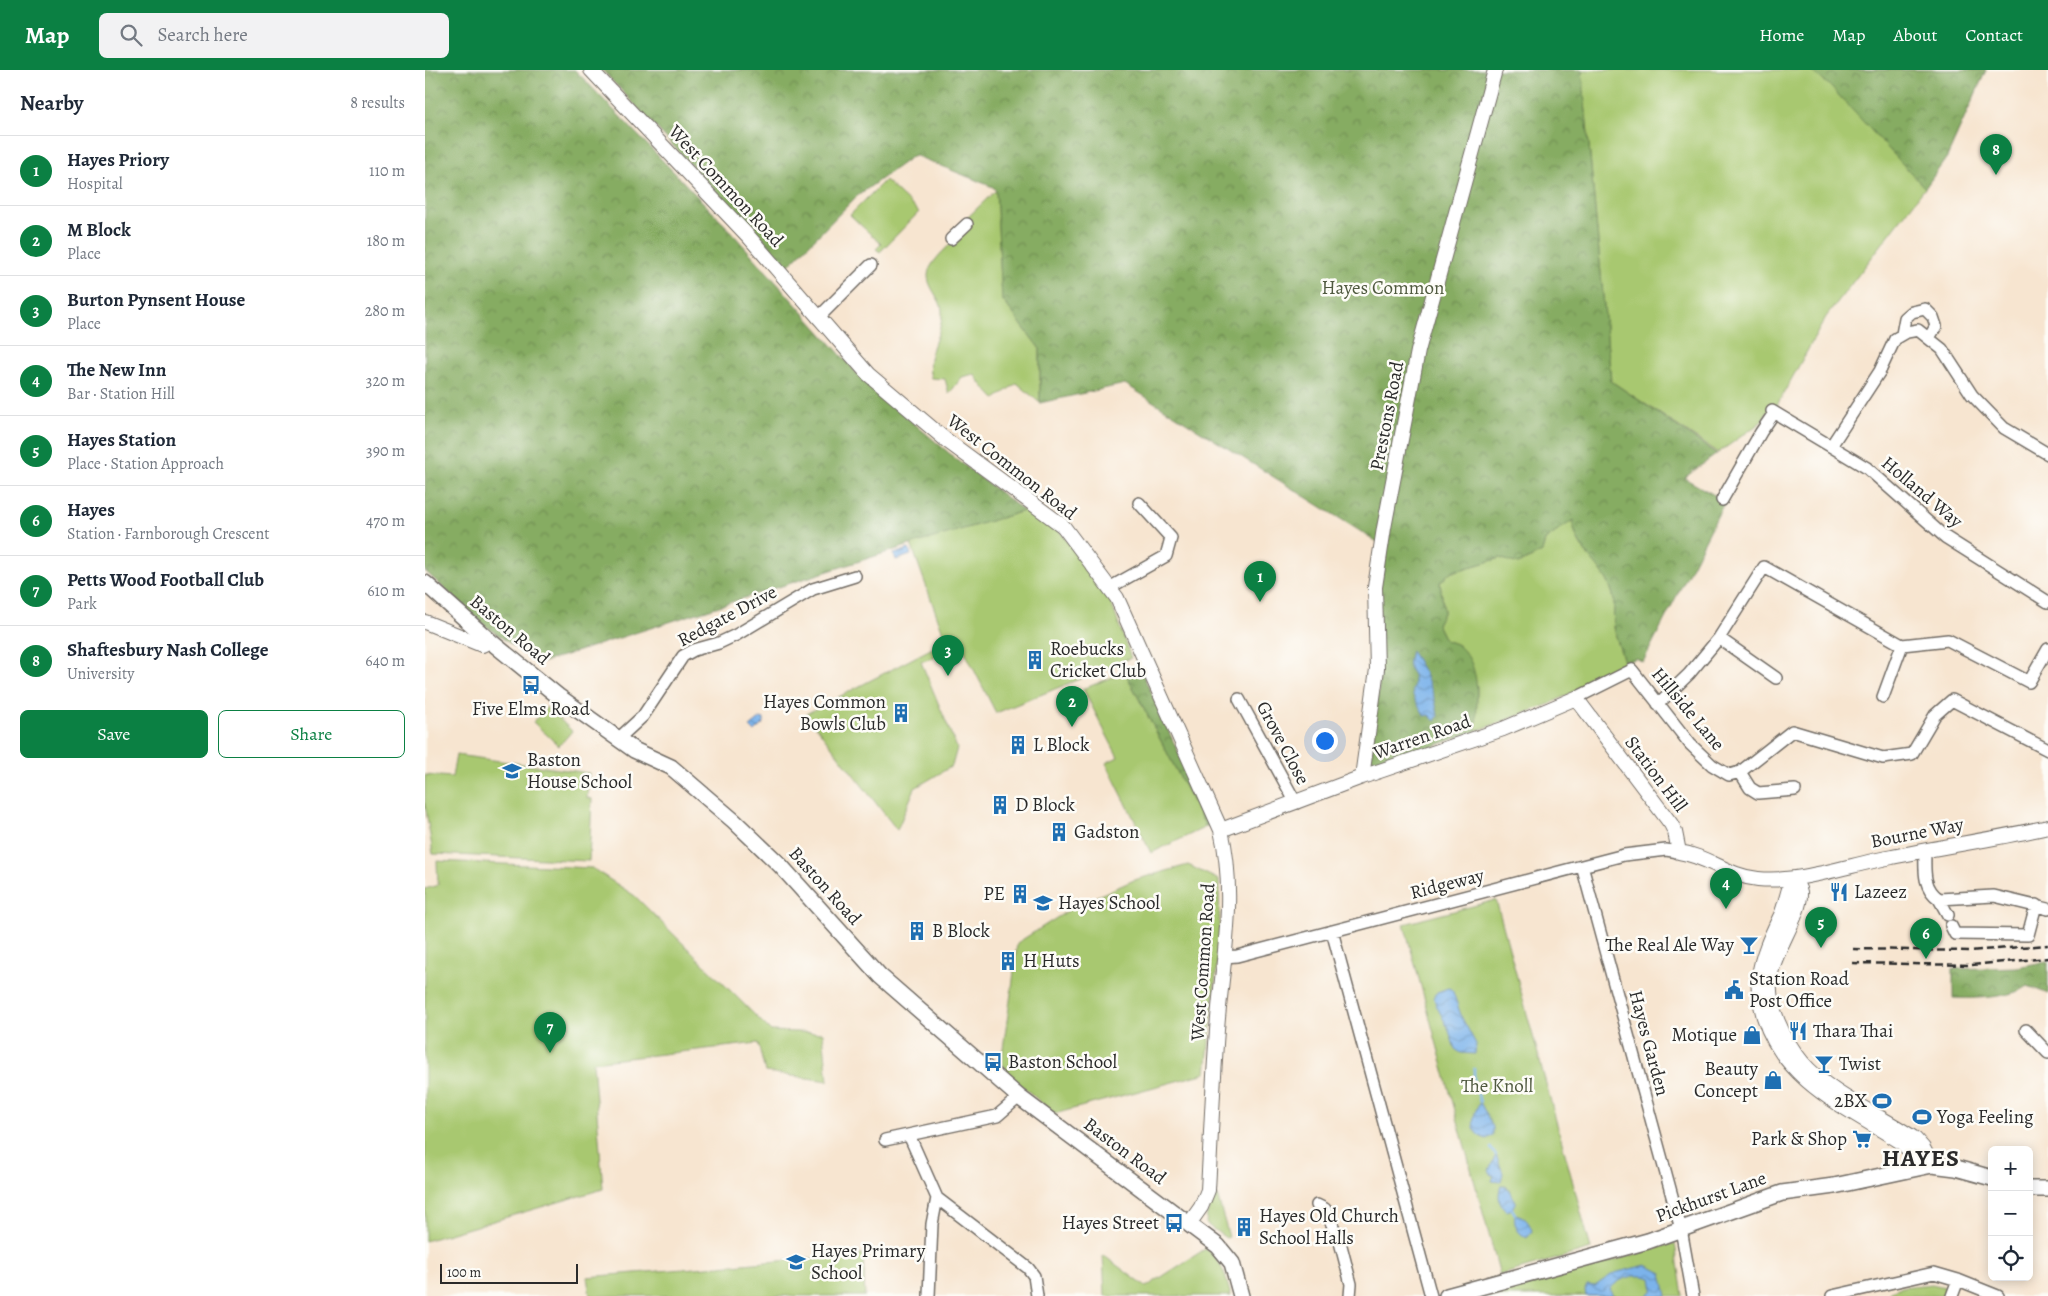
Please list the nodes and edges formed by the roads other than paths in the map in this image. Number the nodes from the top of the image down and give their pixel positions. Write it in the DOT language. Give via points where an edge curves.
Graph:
graph roads {
  1 [pos="591,70"];
  2 [pos="1495,70"];
  3 [pos="967,224"];
  4 [pos="951,239"];
  5 [pos="871,265"];
  6 [pos="818,318"];
  7 [pos="1902,334"];
  8 [pos="1929,338"];
  9 [pos="1831,446"];
  10 [pos="2048,454"];
  11 [pos="1722,500"];
  12 [pos="1139,503"];
  13 [pos="855,576"];
  14 [pos="425,583"];
  15 [pos="1109,588"];
  16 [pos="2048,602"];
  17 [pos="425,622"];
  18 [pos="1719,638"];
  19 [pos="490,641"];
  20 [pos="1902,645"];
  21 [pos="2048,650"];
  22 [pos="1632,670"];
  23 [pos="1777,678"];
  24 [pos="1883,697"];
  25 [pos="1576,698"];
  26 [pos="1239,699"];
  27 [pos="1658,704"];
  28 [pos="618,739"];
  29 [pos="2048,750"];
  30 [pos="1740,772"];
  31 [pos="1361,777"];
  32 [pos="1795,790"];
  33 [pos="1296,803"];
  34 [pos="2048,827"];
  35 [pos="1221,830"];
  36 [pos="1925,850"];
  37 [pos="1679,852"];
  38 [pos="1582,866"];
  39 [pos="1793,879"];
  40 [pos="1939,899"];
  41 [pos="2036,904"];
  42 [pos="2048,909"];
  43 [pos="1332,931"];
  44 [pos="1224,957"];
  45 [pos="2026,1030"];
  46 [pos="2048,1053"];
  47 [pos="1019,1097"];
  48 [pos="909,1135"];
  49 [pos="885,1140"];
  50 [pos="1932,1165"];
  51 [pos="1916,1168"];
  52 [pos="1988,1177"];
  53 [pos="2033,1188"];
  54 [pos="2048,1189"];
  55 [pos="937,1198"];
  56 [pos="1317,1205"];
  57 [pos="1189,1224"];
  58 [pos="1681,1229"];
  59 [pos="1958,1280"];
  60 [pos="1875,1292"];
  61 [pos="929,1296"];
  62 [pos="1037,1296"];
  63 [pos="1241,1296"];
  64 [pos="1350,1296"];
  65 [pos="1431,1296"];
  66 [pos="1447,1296"];
  67 [pos="1693,1296"];
  68 [pos="1832,1296"];
  69 [pos="1952,1296"];
  70 [pos="1997,1296"];
  1 -- 6 [label="street, West Common Road" via="749,237"];
  2 -- 31 [label="street, Prestons Road" via="1419,351 1386,519 1375,587 1377,669"];
  3 -- 4 [label="street"];
  5 -- 6 [label="street"];
  6 -- 15 [label="street, West Common Road" via="868,374 945,440 1063,526"];
  7 -- 8 [label="street" via="1918,330"];
  7 -- 8 [label="street" via="1905,318 1912,312 1925,309 1936,326"];
  7 -- 9 [label="street" via="1895,339 1881,371"];
  8 -- 10 [label="street" via="1942,349 1972,395 2004,428"];
  9 -- 11 [label="street, Holland Way" via="1773,412"];
  9 -- 16 [label="street, Holland Way" via="1867,468 1945,537"];
  12 -- 15 [label="street" via="1171,538 1166,556"];
  13 -- 28 [label="street, Redgate Drive" via="813,589 736,635 683,656 643,716"];
  14 -- 19 [label="main road, Baston Road"];
  15 -- 35 [label="street, West Common Road" via="1117,598"];
  17 -- 19 [label="street" via="482,645"];
  18 -- 20 [label="street" via="1764,567"];
  18 -- 23 [label="street"];
  18 -- 27 [label="street"];
  19 -- 28 [label="main road, Baston Road"];
  20 -- 21 [label="street" via="1948,640 2029,682"];
  20 -- 24 [label="street"];
  22 -- 25 [label="street, Warren Road"];
  22 -- 27 [label="street, Hillside Lane"];
  25 -- 31 [label="street, Warren Road" via="1503,729"];
  25 -- 37 [label="street, Station Hill" via="1671,824"];
  26 -- 33 [label="street, Grove Close"];
  27 -- 30 [label="street, Hillside Lane" via="1690,744 1712,765 1729,774"];
  28 -- 47 [label="main road, Baston Road" via="671,767 734,821 780,865 880,976"];
  29 -- 30 [label="street" via="1952,700 1935,716 1912,754 1883,758 1792,731"];
  30 -- 32 [label="street" via="1750,788 1758,793"];
  31 -- 33 [label="street, Warren Road"];
  33 -- 35 [label="street, Warren Road"];
  34 -- 36 [label="street, Bourne Way"];
  35 -- 44 [label="street, West Common Road" via="1226,850 1229,905"];
  36 -- 39 [label="street, Bourne Way"];
  36 -- 40 [label="street" via="1927,887"];
  37 -- 38 [label="street, Ridgeway" via="1642,852"];
  37 -- 39 [label="street" via="1743,876"];
  38 -- 43 [label="street, Ridgeway"];
  38 -- 58 [label="street, Hayes Garden"];
  39 -- 50 [label="street" via="1799,888 1799,899 1773,964 1770,984 1775,1012 1784,1032 1797,1055 1815,1074 1915,1139"];
  39 -- 51 [label="street" via="1766,948 1759,976 1759,999 1769,1032 1803,1079 1901,1142 1910,1151"];
  40 -- 41 [label="street" via="1994,896"];
  40 -- 41 [label="street" via="1950,928 2028,935"];
  41 -- 42 [label="street"];
  43 -- 44 [label="street, Ridgeway"];
  43 -- 65 [label="street"];
  44 -- 57 [label="street, West Common Road" via="1208,1190"];
  45 -- 46 [label="street"];
  47 -- 48 [label="street" via="997,1116"];
  47 -- 57 [label="main road, Baston Road"];
  48 -- 49 [label="street"];
  48 -- 55 [label="street"];
  50 -- 51 [label="main road, Pickhurst Lane"];
  50 -- 52 [label="main road, Pickhurst Lane"];
  51 -- 58 [label="main road, Pickhurst Lane" via="1775,1195"];
  53 -- 54 [label="main road"];
  55 -- 61 [label="street" via="932,1224"];
  55 -- 62 [label="street" via="1027,1268 1034,1276"];
  56 -- 64 [label="street" via="1325,1209 1340,1242 1351,1284"];
  57 -- 63 [label="main road" via="1218,1246 1233,1263"];
  58 -- 66 [label="main road, Pickhurst Lane" via="1619,1250"];
  58 -- 67 [label="street, Hayes Garden"];
  59 -- 60 [label="street" via="1934,1273"];
  59 -- 69 [label="street"];
  59 -- 70 [label="street"];
  60 -- 68 [label="street"];
}
